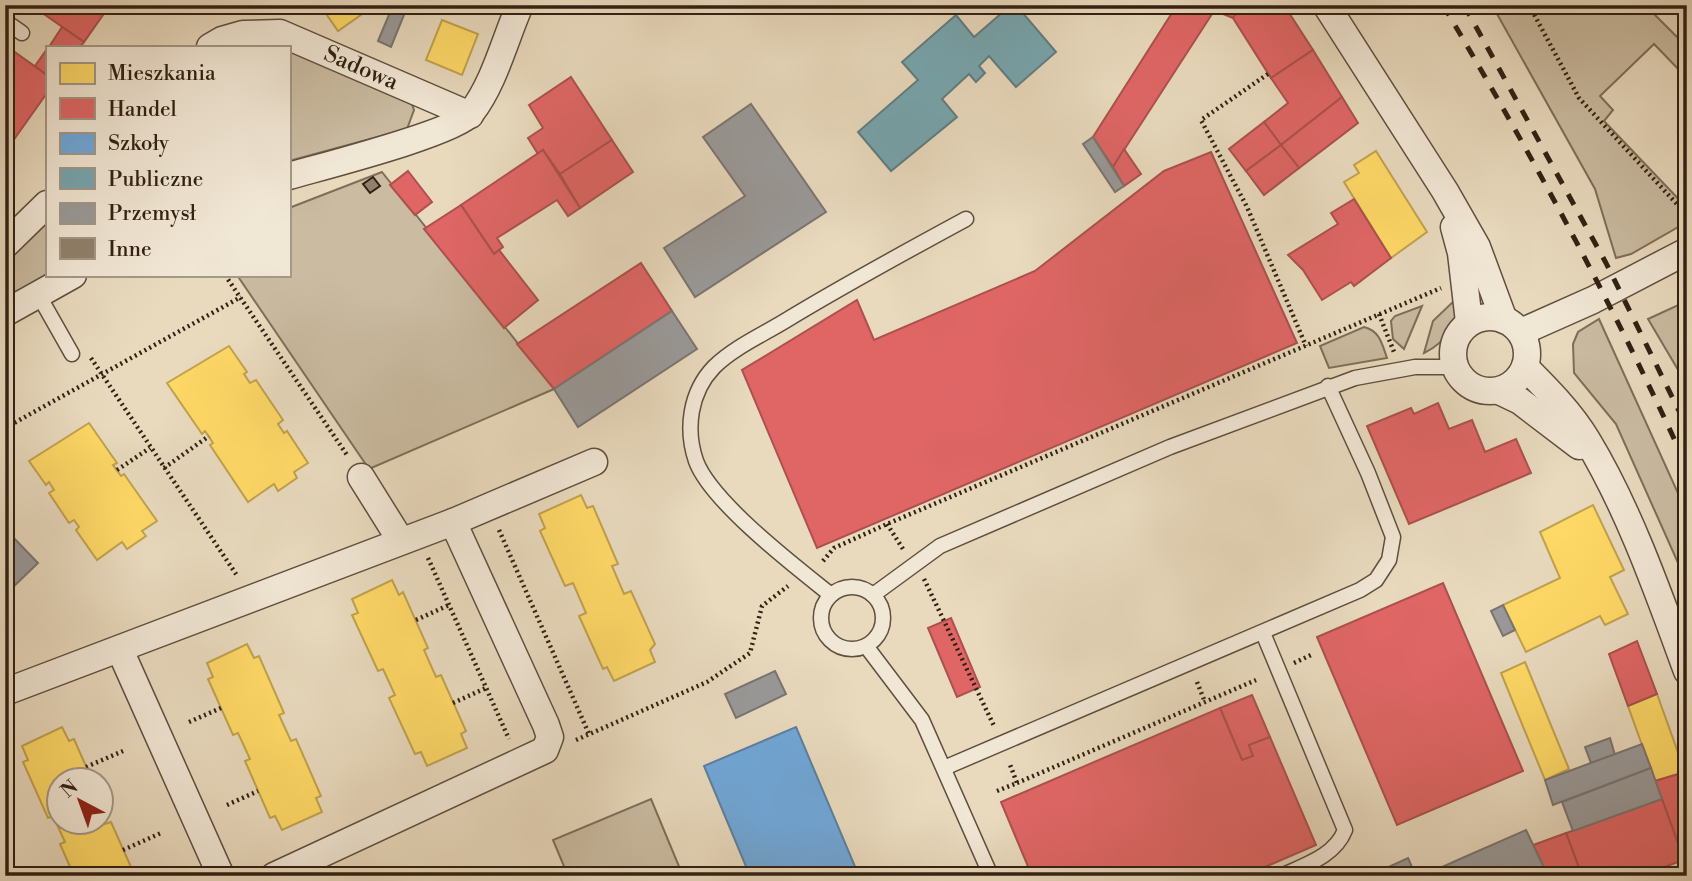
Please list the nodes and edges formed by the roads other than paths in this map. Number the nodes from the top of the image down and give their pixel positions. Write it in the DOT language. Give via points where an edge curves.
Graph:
graph roads {
  1 [pos="520,5"];
  2 [pos="1326,5"];
  3 [pos="5,21"];
  4 [pos="22,33"];
  5 [pos="213,46"];
  6 [pos="470,115"];
  7 [pos="290,176"];
  8 [pos="1445,191"];
  9 [pos="46,205"];
  10 [pos="966,219"];
  11 [pos="5,245"];
  12 [pos="1687,251"];
  13 [pos="71,276"];
  14 [pos="38,294"];
  15 [pos="5,313"];
  16 [pos="1469,322"];
  17 [pos="1512,326"];
  18 [pos="72,354"];
  19 [pos="1454,366"];
  20 [pos="1525,366"];
  21 [pos="1328,386"];
  22 [pos="1499,391"];
  23 [pos="594,462"];
  24 [pos="1600,463"];
  25 [pos="361,477"];
  26 [pos="453,522"];
  27 [pos="413,546"];
  28 [pos="831,595"];
  29 [pos="873,595"];
  30 [pos="1263,633"];
  31 [pos="866,646"];
  32 [pos="120,650"];
  33 [pos="1687,671"];
  34 [pos="5,692"];
  35 [pos="944,768"];
  36 [pos="222,876"];
  37 [pos="274,876"];
  38 [pos="991,876"];
  39 [pos="1281,876"];
  1 -- 6 [label="street"];
  2 -- 8 [label="street"];
  3 -- 4 [label="lane"];
  5 -- 6 [label="street, Sadowa" via="243,34 280,33"];
  6 -- 7 [label="street" via="425,136"];
  8 -- 16 [label="street" via="1461,253"];
  8 -- 17 [label="street" via="1477,247"];
  9 -- 11 [label="street"];
  10 -- 28 [label="lane" via="739,349 713,368 692,401 690,433 697,463 724,501"];
  12 -- 17 [label="street" via="1593,300"];
  13 -- 14 [label="street"];
  14 -- 15 [label="street"];
  14 -- 18 [label="lane"];
  16 -- 17 [label="street" via="1481,317"];
  16 -- 19 [label="street" via="1454,342"];
  17 -- 20 [label="street" via="1527,345"];
  19 -- 21 [label="lane" via="1415,367"];
  19 -- 22 [label="street" via="1464,382 1480,391"];
  20 -- 22 [label="street" via="1515,383"];
  20 -- 24 [label="street" via="1564,409"];
  21 -- 29 [label="lane" via="1170,447 953,540"];
  21 -- 30 [label="lane" via="1393,537 1389,560 1376,580 1360,590"];
  22 -- 24 [label="street" via="1527,405"];
  23 -- 26 [label="street"];
  24 -- 33 [label="street"];
  25 -- 27 [label="street"];
  26 -- 27 [label="street"];
  26 -- 37 [label="street" via="550,737 545,750"];
  27 -- 32 [label="street" via="252,598"];
  28 -- 29 [label="lane" via="844,588 859,588"];
  28 -- 31 [label="lane" via="821,622 827,636 838,646"];
  29 -- 31 [label="lane" via="883,622 878,636"];
  30 -- 35 [label="lane"];
  30 -- 39 [label="lane" via="1345,830 1339,844"];
  31 -- 35 [label="lane" via="922,720"];
  32 -- 34 [label="street"];
  32 -- 36 [label="street"];
  35 -- 38 [label="lane"];
}
